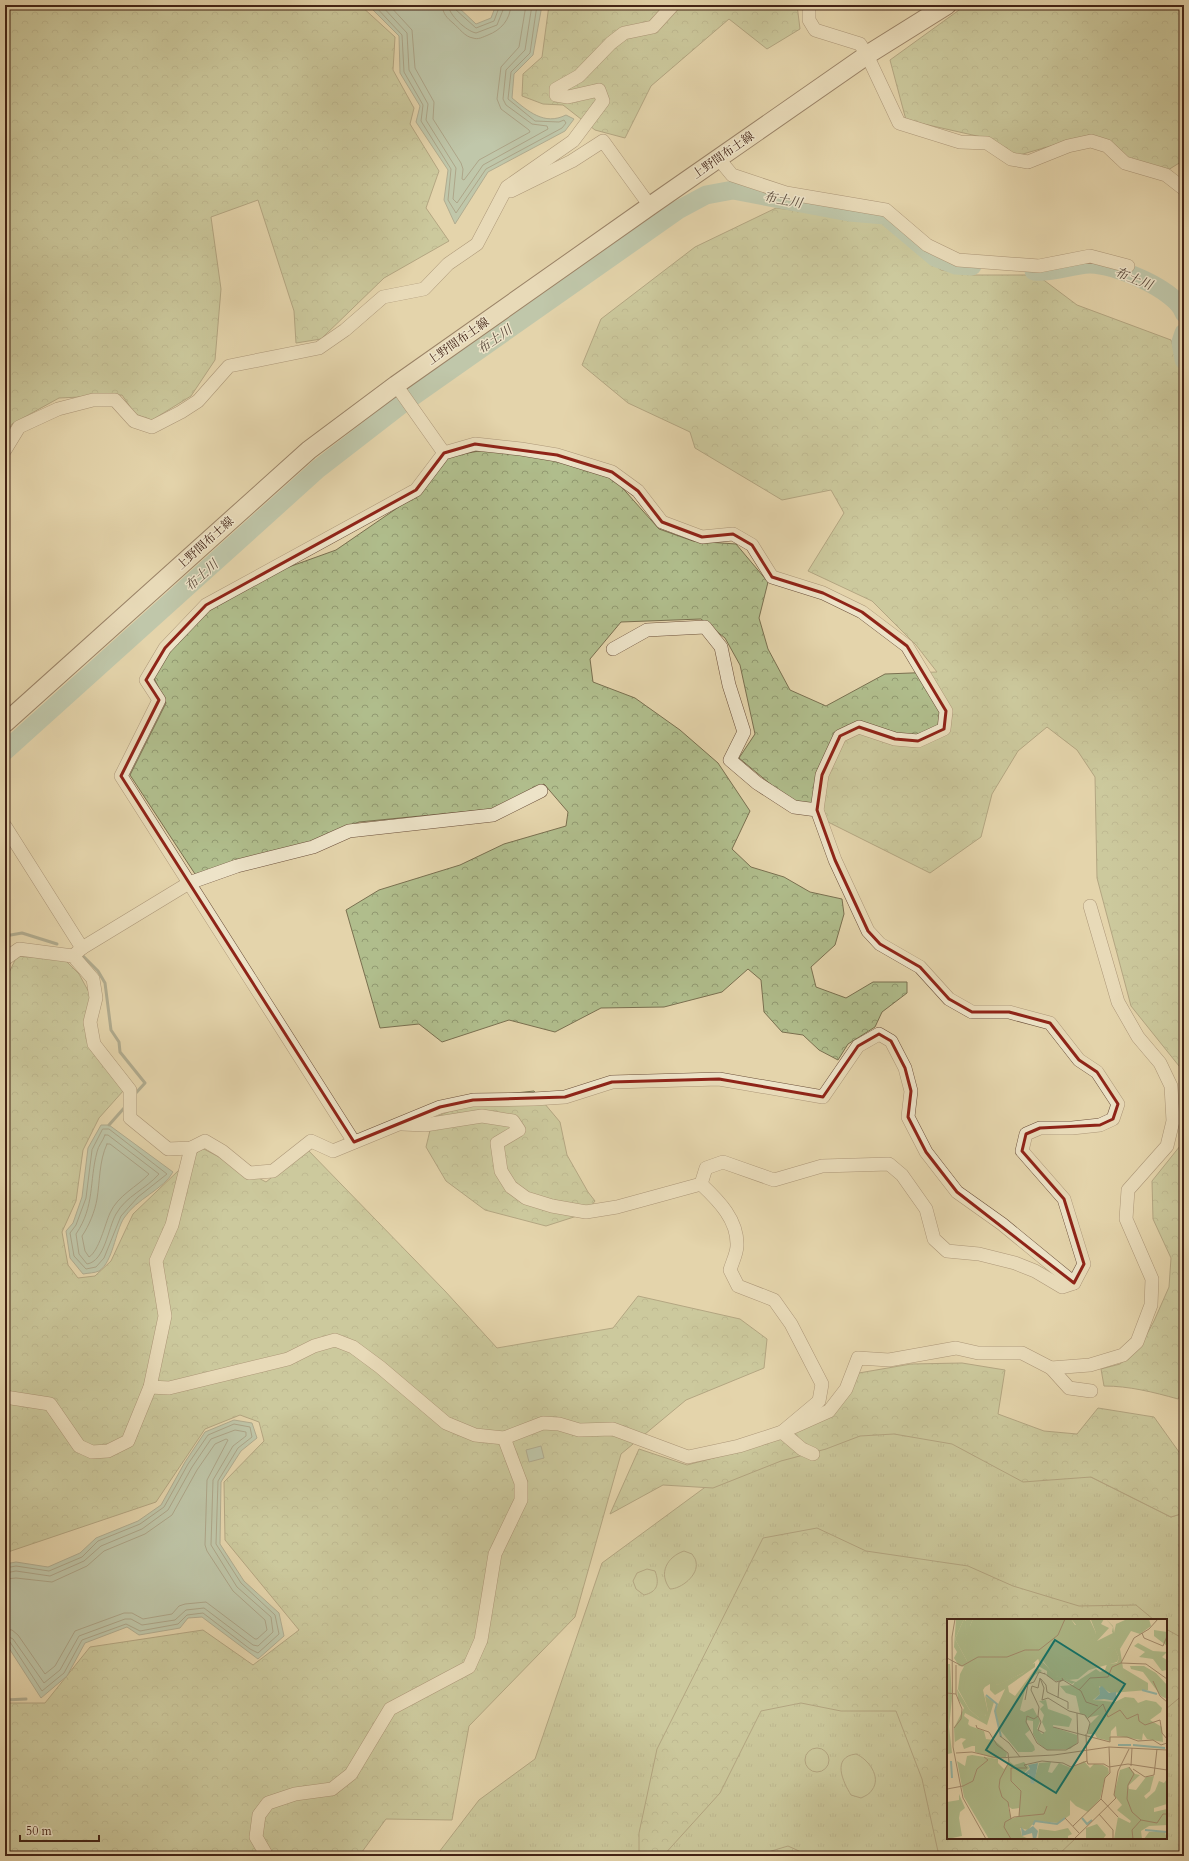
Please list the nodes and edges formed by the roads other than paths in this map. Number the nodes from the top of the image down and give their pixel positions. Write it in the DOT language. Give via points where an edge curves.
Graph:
graph roads {
  1 [pos="673,5"];
  2 [pos="809,5"];
  3 [pos="947,5"];
  4 [pos="867,55"];
  5 [pos="718,158"];
  6 [pos="1184,189"];
  7 [pos="499,204"];
  8 [pos="650,206"];
  9 [pos="1128,266"];
  10 [pos="396,385"];
  11 [pos="5,450"];
  12 [pos="444,453"];
  13 [pos="613,649"];
  14 [pos="5,723"];
  15 [pos="541,791"];
  16 [pos="817,810"];
  17 [pos="5,826"];
  18 [pos="189,883"];
  19 [pos="1090,906"];
  20 [pos="78,952"];
  21 [pos="5,959"];
  22 [pos="398,1124"];
  23 [pos="354,1142"];
  24 [pos="191,1148"];
  25 [pos="701,1184"];
  26 [pos="1074,1283"];
  27 [pos="1051,1368"];
  28 [pos="150,1386"];
  29 [pos="1090,1391"];
  30 [pos="5,1397"];
  31 [pos="782,1432"];
  32 [pos="504,1438"];
  33 [pos="813,1454"];
  34 [pos="266,1856"];
  1 -- 7 [label="street" via="653,26 624,33 579,76 556,89 556,96 568,97 599,90 603,101 573,141 507,187"];
  2 -- 4 [label="street" via="809,20 815,30 860,44"];
  3 -- 4 [label="main road, 上野間布土線"];
  4 -- 5 [label="main road, 上野間布土線"];
  4 -- 6 [label="street" via="899,123 960,142 987,143 1011,159 1028,162 1068,146 1091,141 1107,146 1125,163 1166,175"];
  5 -- 8 [label="main road, 上野間布土線"];
  5 -- 9 [label="street" via="732,175 786,193 886,210 927,245 958,260 1039,266 1090,256"];
  7 -- 8 [label="street" via="512,190 572,161 603,141"];
  7 -- 11 [label="street" via="477,244 448,264 424,289 383,297 345,330 318,348 229,366 198,401 152,427 134,421 115,400 93,400 58,409 19,427"];
  8 -- 10 [label="main road, 上野間布土線"];
  10 -- 12 [label="street"];
  10 -- 14 [label="main road, 上野間布土線" via="309,450"];
  12 -- 16 [label="street" via="475,444 521,449 557,455 612,472 638,491 662,522 702,537 733,534 752,545 772,577 823,593 862,612 907,646 946,711 944,729 918,741 895,739 859,727 840,736 822,774"];
  12 -- 18 [label="street" via="416,490 206,605 165,648 146,680 158,700 121,776"];
  13 -- 16 [label="street" via="647,630 705,628 721,647 729,685 744,732 730,760 757,783 794,807"];
  15 -- 18 [label="street" via="493,815 348,831 313,847 237,866"];
  16 -- 26 [label="street" via="835,860 868,931 880,944 920,967 949,999 972,1012 1009,1012 1050,1023 1079,1060 1097,1072 1118,1104 1113,1119 1100,1124 1072,1128 1040,1128 1026,1134 1022,1151 1064,1199 1084,1264"];
  17 -- 20 [label="street"];
  18 -- 20 [label="street"];
  18 -- 23 [label="street"];
  19 -- 27 [label="street" via="1118,1002 1138,1037 1160,1063 1171,1086 1173,1122 1166,1146 1128,1190 1126,1218 1152,1279 1151,1305 1137,1342 1123,1355 1090,1365"];
  20 -- 21 [label="street" via="19,949"];
  20 -- 24 [label="street" via="92,979 96,998 90,1022 94,1044 130,1090 130,1118 168,1149"];
  22 -- 23 [label="street"];
  22 -- 25 [label="street" via="425,1125 482,1116 513,1121 519,1130 497,1143 501,1171 511,1187 526,1198 552,1206 586,1212 617,1207"];
  22 -- 26 [label="street" via="440,1107 473,1100 565,1096 612,1082 719,1080 823,1097 858,1046 879,1034 891,1041 905,1068 911,1091 908,1117 926,1152 957,1192 1002,1224"];
  23 -- 24 [label="street" via="333,1151 311,1141 273,1171 249,1173 222,1150 205,1142"];
  24 -- 28 [label="street" via="172,1225 156,1261 165,1316"];
  25 -- 26 [label="street" via="706,1168 723,1162 774,1180 822,1166 888,1164 902,1176 926,1209 934,1239 947,1251 979,1254 1015,1263 1062,1287"];
  25 -- 31 [label="street" via="721,1203 734,1226 737,1246 730,1270 738,1286 774,1300 791,1324 822,1384 819,1401"];
  27 -- 29 [label="street" via="1069,1388"];
  27 -- 31 [label="street" via="1022,1353 978,1353 956,1348 889,1360 858,1358 846,1389 829,1411"];
  28 -- 30 [label="street" via="128,1441 108,1451 92,1452 79,1446 50,1404"];
  28 -- 32 [label="street" via="169,1388 288,1359 314,1346 335,1340 353,1347 380,1366 446,1423 475,1435"];
  31 -- 32 [label="street" via="739,1446 688,1457 613,1429 579,1430 559,1424 543,1423"];
  31 -- 33 [label="street"];
  32 -- 34 [label="street" via="521,1483 521,1500 496,1554 481,1640 469,1667 390,1709 351,1774 332,1789 294,1794 268,1803 259,1815 256,1837"];
}
